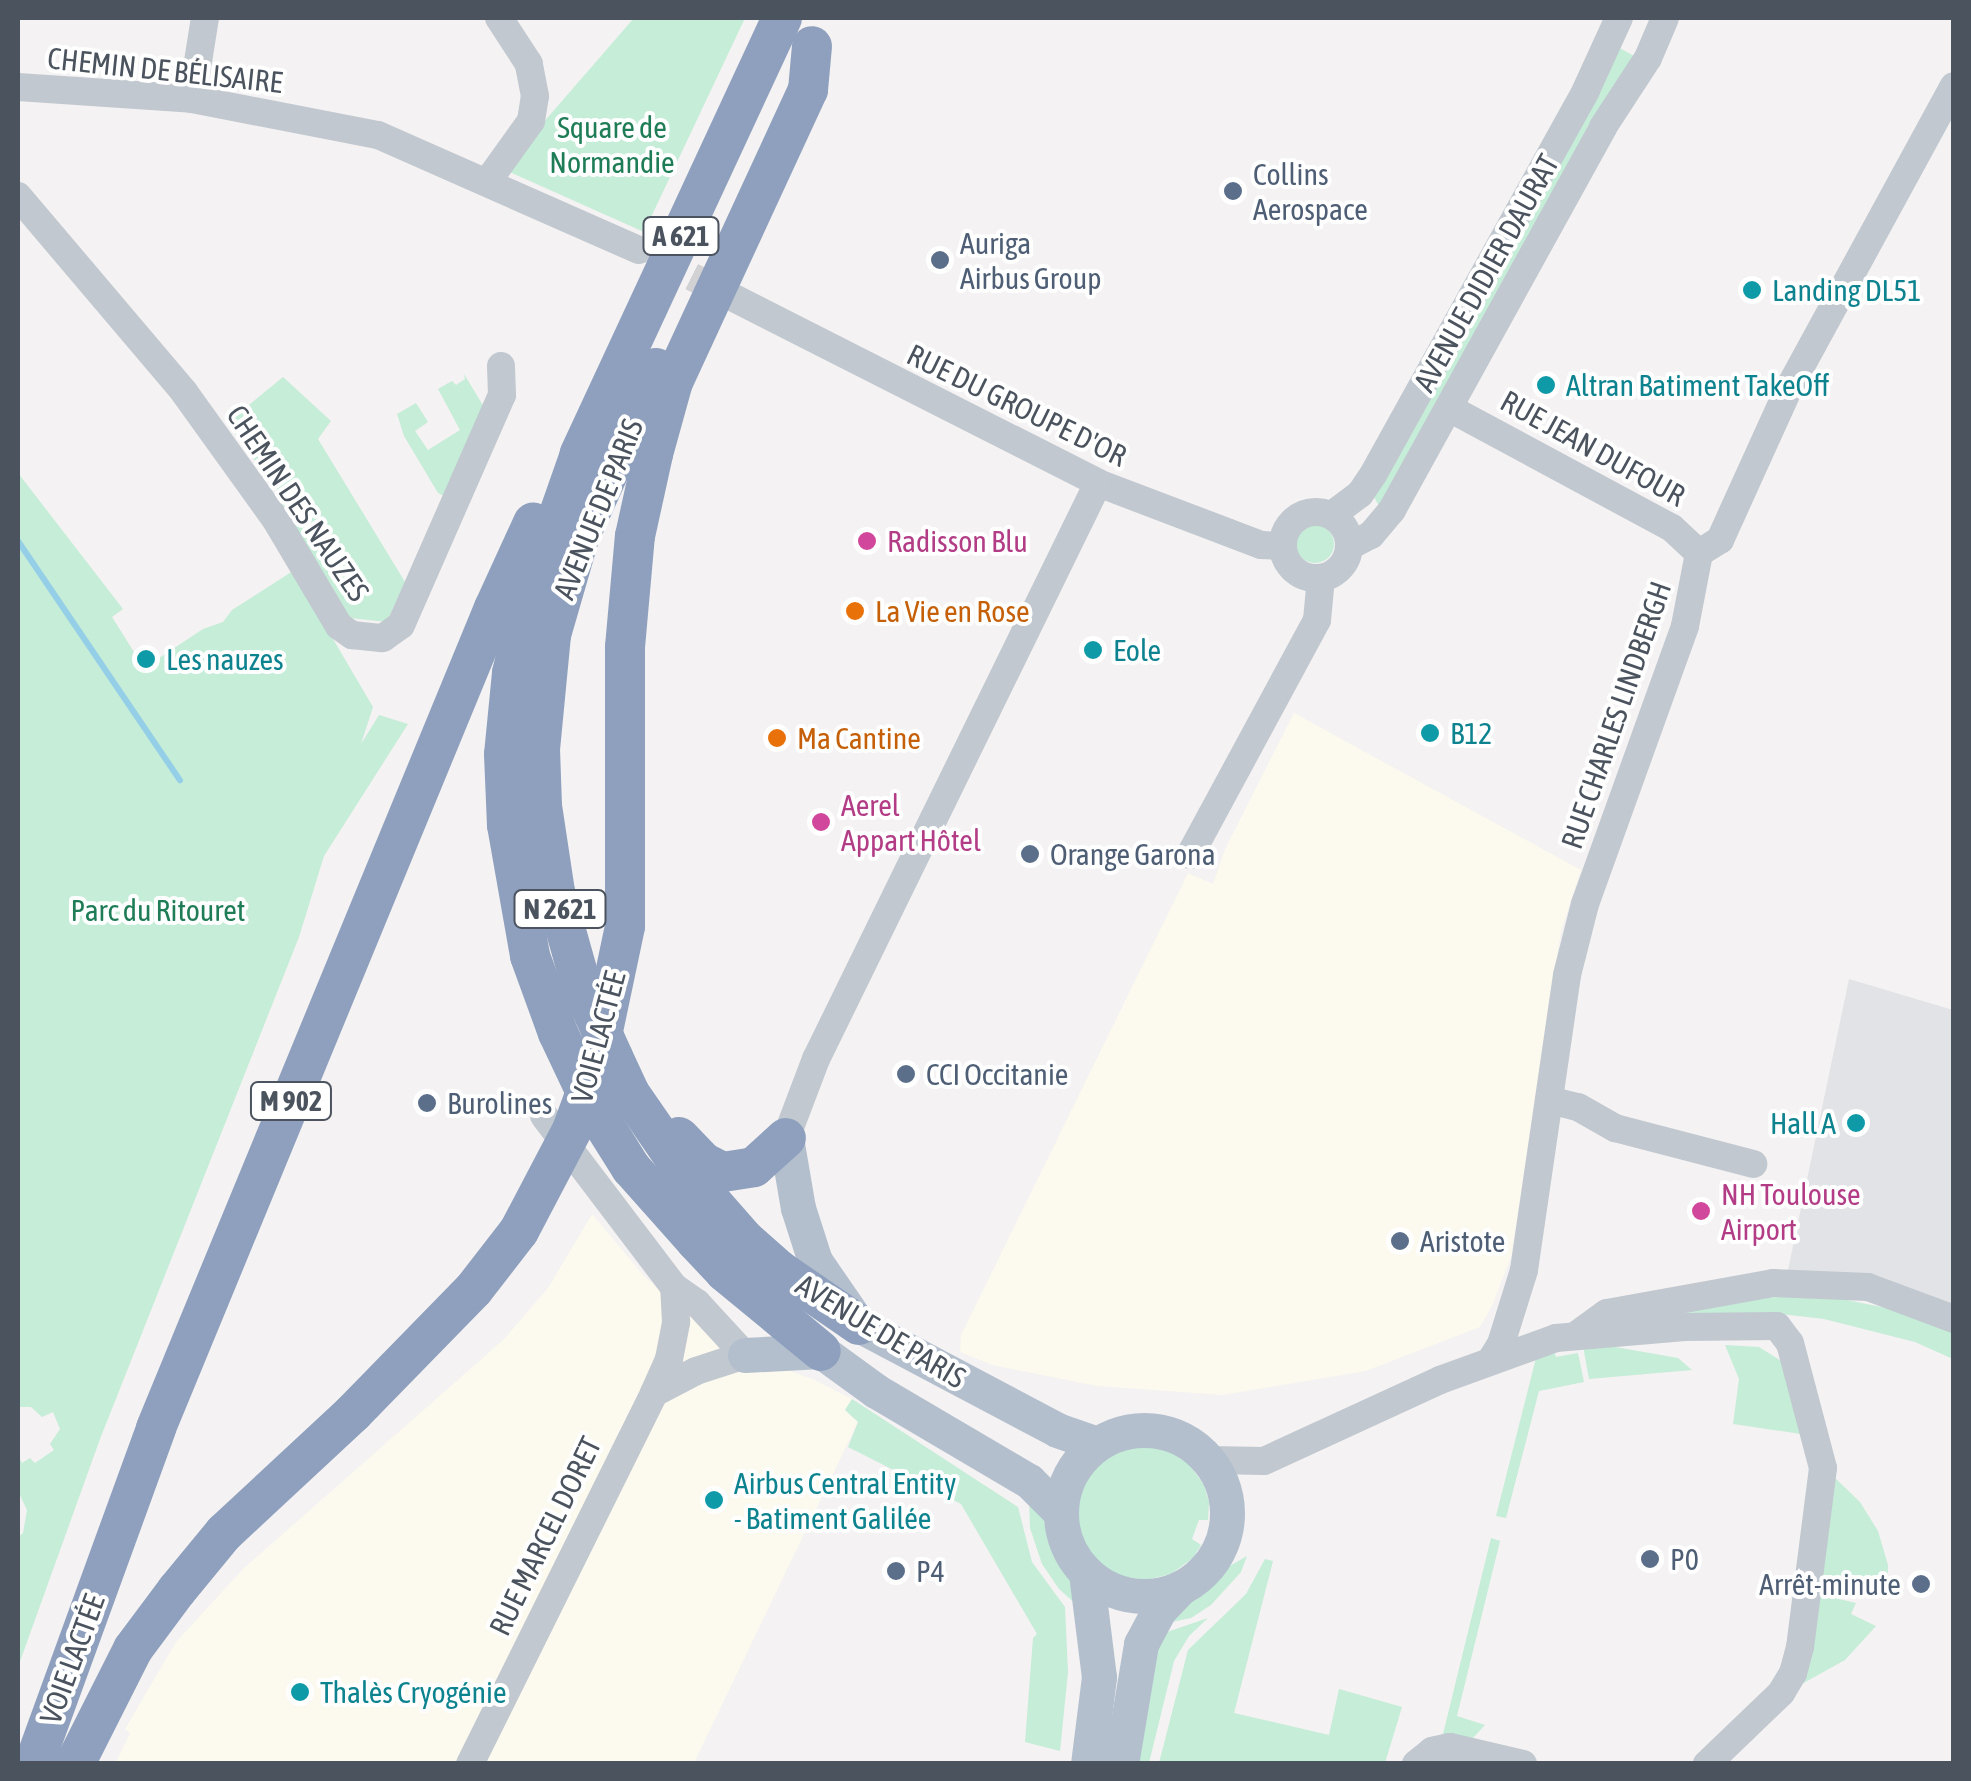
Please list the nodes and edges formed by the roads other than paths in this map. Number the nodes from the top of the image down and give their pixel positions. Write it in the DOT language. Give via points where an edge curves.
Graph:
graph roads {
  1 [pos="205,18"];
  2 [pos="498,18"];
  3 [pos="782,18"];
  4 [pos="1619,18"];
  5 [pos="1665,18"];
  6 [pos="818,32"];
  7 [pos="1954,86"];
  8 [pos="18,87"];
  9 [pos="192,99"];
  10 [pos="488,181"];
  11 [pos="18,196"];
  12 [pos="639,250"];
  13 [pos="734,298"];
  14 [pos="501,366"];
  15 [pos="1450,408"];
  16 [pos="580,454"];
  17 [pos="1098,483"];
  18 [pos="1332,515"];
  19 [pos="1282,546"];
  20 [pos="1350,546"];
  21 [pos="1699,553"];
  22 [pos="1321,578"];
  23 [pos="1190,854"];
  24 [pos="613,1057"];
  25 [pos="1549,1100"];
  26 [pos="544,1116"];
  27 [pos="786,1138"];
  28 [pos="1753,1164"];
  29 [pos="674,1287"];
  30 [pos="1954,1319"];
  31 [pos="859,1325"];
  32 [pos="1579,1333"];
  33 [pos="821,1351"];
  34 [pos="744,1356"];
  35 [pos="1490,1360"];
  36 [pos="654,1393"];
  37 [pos="1097,1444"];
  38 [pos="1209,1460"];
  39 [pos="1059,1511"];
  40 [pos="1086,1572"];
  41 [pos="1180,1588"];
  42 [pos="34,1764"];
  43 [pos="75,1764"];
  44 [pos="470,1764"];
  45 [pos="1088,1764"];
  46 [pos="1120,1764"];
  47 [pos="1416,1764"];
  48 [pos="1522,1764"];
  49 [pos="1707,1764"];
  1 -- 9 [label="street"];
  2 -- 10 [label="street" via="528,64 535,96 531,121"];
  3 -- 16 [label="highway, A 621"];
  4 -- 18 [label="street, AVENUE DIDIER DAURAT" via="1586,90 1374,473"];
  5 -- 15 [label="street, AVENUE DIDIER DAURAT"];
  6 -- 24 [label="highway, AVENUE DE PARIS / N 2621" via="644,394 566,577 551,636 541,717 542,806 555,892 582,988"];
  6 -- 43 [label="highway, VOIE LACTÉE" via="808,90 673,382 653,454 636,536 625,647 625,926 596,1064 572,1130 519,1231 430,1337 200,1561 133,1649"];
  7 -- 21 [label="street, RUE CHARLES LINDBERGH" via="1788,390 1720,540"];
  8 -- 9 [label="street, CHEMIN DE BÉLISAIRE"];
  9 -- 10 [label="street, CHEMIN DE BÉLISAIRE" via="378,135"];
  10 -- 12 [label="street, CHEMIN DE BÉLISAIRE"];
  11 -- 14 [label="street, CHEMIN DES NAUZES" via="184,392 276,520 339,626 352,635 383,638 401,625 502,395"];
  13 -- 17 [label="street, RUE DU GROUPE D'OR"];
  15 -- 20 [label="street, AVENUE DIDIER DAURAT" via="1392,510 1371,535"];
  15 -- 21 [label="street, RUE JEAN DUFOUR" via="1672,528"];
  16 -- 33 [label="highway, AVENUE DE PARIS / N 2621" via="530,597 512,673 504,754 507,825 530,956 558,1034 631,1168 725,1272"];
  16 -- 42 [label="highway, VOIE LACTÉE / M 902" via="538,514 494,608 156,1428"];
  17 -- 19 [label="street, RUE DU GROUPE D'OR" via="1261,546"];
  17 -- 27 [label="street" via="816,1059"];
  18 -- 19 [label="street" via="1302,514"];
  18 -- 20 [label="street" via="1346,528"];
  19 -- 22 [label="street" via="1294,570"];
  20 -- 22 [label="street" via="1344,564"];
  21 -- 25 [label="street, RUE CHARLES LINDBERGH" via="1686,626 1585,904"];
  22 -- 23 [label="street" via="1317,620"];
  24 -- 27 [label="highway" via="688,1148 724,1172 754,1166"];
  24 -- 31 [label="highway, AVENUE DE PARIS / N 2621" via="654,1129 723,1216 780,1270"];
  25 -- 28 [label="street" via="1614,1128"];
  25 -- 35 [label="street, RUE CHARLES LINDBERGH" via="1524,1270"];
  26 -- 29 [label="street"];
  27 -- 31 [label="main road" via="815,1261"];
  29 -- 34 [label="street"];
  29 -- 36 [label="street, RUE MARCEL DORET" via="676,1322"];
  30 -- 32 [label="street" via="1868,1286 1774,1283 1606,1314"];
  31 -- 37 [label="main road, AVENUE DE PARIS / N 2621" via="1057,1430"];
  32 -- 35 [label="street"];
  32 -- 49 [label="street" via="1778,1326 1790,1344 1824,1468 1800,1647 1781,1693"];
  33 -- 34 [label="main road"];
  33 -- 39 [label="main road, AVENUE DE PARIS / N 2621" via="876,1391 1029,1480"];
  34 -- 36 [label="street" via="696,1370"];
  35 -- 38 [label="street" via="1264,1461"];
  36 -- 44 [label="street, RUE MARCEL DORET"];
  37 -- 38 [label="main road" via="1126,1431 1158,1431 1188,1442"];
  37 -- 39 [label="main road" via="1075,1466"];
  38 -- 41 [label="main road" via="1221,1482 1226,1523 1212,1561"];
  39 -- 40 [label="main road" via="1066,1544"];
  40 -- 41 [label="main road" via="1121,1593"];
  40 -- 45 [label="main road" via="1099,1677"];
  41 -- 46 [label="main road" via="1141,1644"];
  47 -- 48 [label="street" via="1450,1746"];
}
